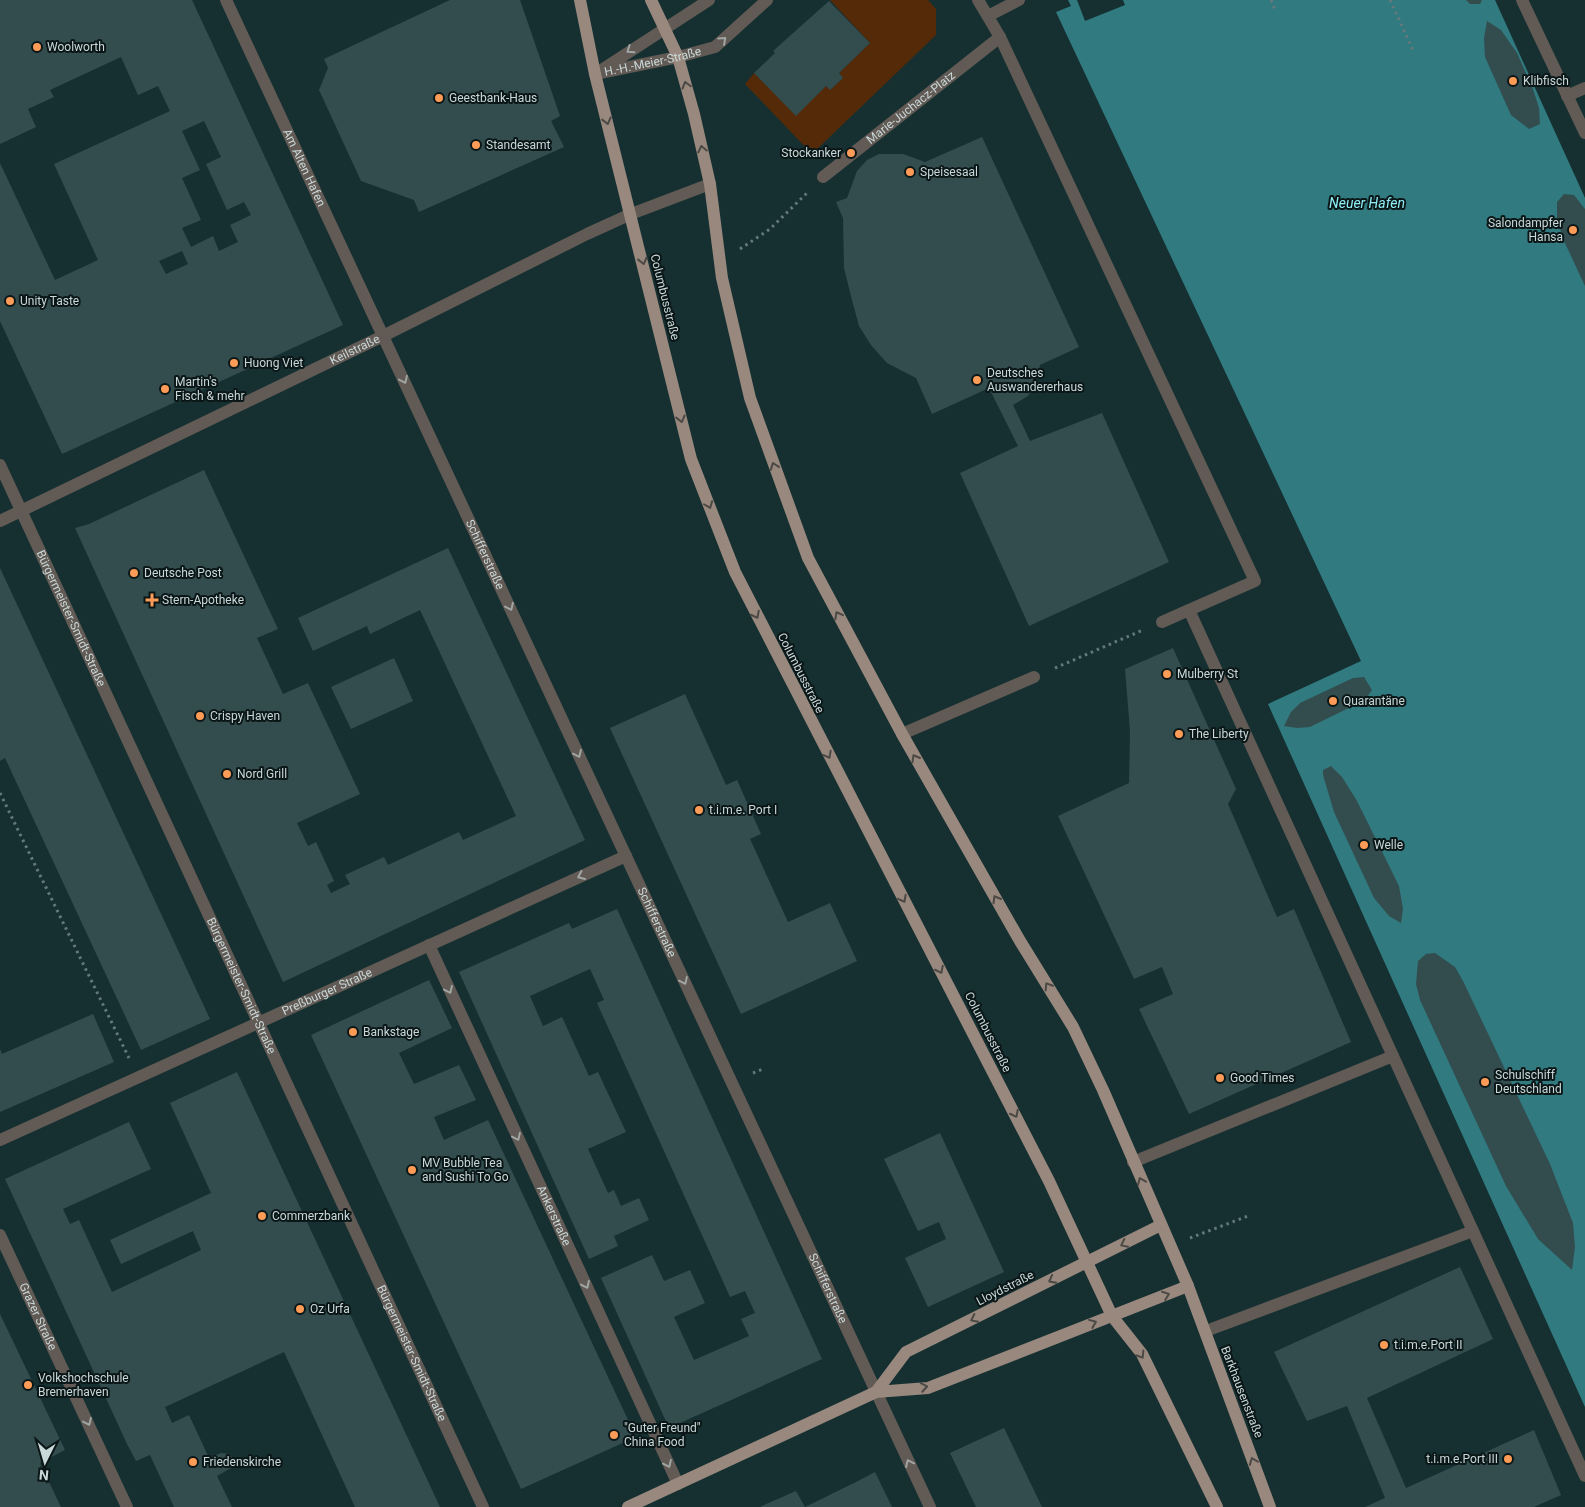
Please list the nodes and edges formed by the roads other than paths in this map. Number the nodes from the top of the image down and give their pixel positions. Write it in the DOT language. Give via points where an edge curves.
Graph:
graph roads {
  1 [pos="226,0"];
  2 [pos="580,0"];
  3 [pos="652,0"];
  4 [pos="709,0"];
  5 [pos="767,0"];
  6 [pos="978,0"];
  7 [pos="1019,0"];
  8 [pos="1522,0"];
  9 [pos="988,16"];
  10 [pos="664,27"];
  11 [pos="1000,37"];
  12 [pos="678,57"];
  13 [pos="595,74"];
  14 [pos="1585,88"];
  15 [pos="1568,96"];
  16 [pos="1585,133"];
  17 [pos="823,177"];
  18 [pos="710,184"];
  19 [pos="630,214"];
  20 [pos="383,336"];
  21 [pos="0,465"];
  22 [pos="22,510"];
  23 [pos="0,521"];
  24 [pos="1189,610"];
  25 [pos="1162,622"];
  26 [pos="1034,677"];
  27 [pos="902,734"];
  28 [pos="626,856"];
  29 [pos="429,946"];
  30 [pos="259,1022"];
  31 [pos="1393,1056"];
  32 [pos="0,1140"];
  33 [pos="1133,1162"];
  34 [pos="1161,1225"];
  35 [pos="1473,1231"];
  36 [pos="0,1236"];
  37 [pos="1086,1262"];
  38 [pos="1188,1286"];
  39 [pos="1112,1316"];
  40 [pos="1206,1331"];
  41 [pos="876,1392"];
  42 [pos="1585,1476"];
  43 [pos="678,1484"];
  44 [pos="128,1507"];
  45 [pos="483,1507"];
  46 [pos="628,1507"];
  47 [pos="930,1507"];
  48 [pos="1217,1507"];
  49 [pos="1270,1507"];
  1 -- 20 [label="street, Am Alten Hafen"];
  2 -- 13 [label="main road, Columbusstraße"];
  3 -- 10 [label="main road"];
  4 -- 10 [label="street, H.-H.-Meier-Straße"];
  12 -- 5 [label="street, H.-H.-Meier-Straße, one-way" via="716,47"];
  6 -- 9 [label="street"];
  7 -- 9 [label="street"];
  8 -- 15 [label="street"];
  9 -- 11 [label="street"];
  10 -- 12 [label="main road"];
  10 -- 13 [label="street, H.-H.-Meier-Straße, one-way"];
  11 -- 17 [label="street, Marie-Juchacz-Platz"];
  11 -- 24 [label="street" via="1255,581"];
  12 -- 13 [label="street, H.-H.-Meier-Straße"];
  18 -- 12 [label="main road, one-way"];
  13 -- 19 [label="main road, Columbusstraße, one-way"];
  14 -- 15 [label="street"];
  15 -- 16 [label="street"];
  18 -- 19 [label="street, Keilstraße"];
  27 -- 18 [label="main road, one-way" via="808,558 750,398 722,278"];
  19 -- 20 [label="street, Keilstraße"];
  19 -- 37 [label="main road, Columbusstraße, one-way" via="691,459 735,572 1044,1172"];
  20 -- 22 [label="street, Keilstraße"];
  20 -- 28 [label="street, Schifferstraße, one-way"];
  21 -- 22 [label="street, Bürgermeister-Smidt-Straße"];
  22 -- 23 [label="street, Keilstraße"];
  22 -- 30 [label="street, Bürgermeister-Smidt-Straße"];
  24 -- 25 [label="street"];
  24 -- 31 [label="street"];
  26 -- 27 [label="street"];
  33 -- 27 [label="main road, one-way" via="1073,1027"];
  28 -- 29 [label="street, Preßburger Straße, one-way"];
  28 -- 41 [label="street, Schifferstraße, one-way"];
  29 -- 30 [label="street, Preßburger Straße"];
  29 -- 43 [label="street, Ankerstraße, one-way"];
  30 -- 32 [label="street, Preßburger Straße"];
  30 -- 45 [label="street, Bürgermeister-Smidt-Straße"];
  31 -- 33 [label="street"];
  31 -- 35 [label="street"];
  34 -- 33 [label="main road, one-way"];
  34 -- 37 [label="main road, Lloydstraße, one-way"];
  34 -- 38 [label="main road"];
  35 -- 40 [label="street"];
  35 -- 42 [label="street"];
  36 -- 44 [label="street, Grazer Straße, one-way"];
  37 -- 39 [label="main road, Columbusstraße"];
  37 -- 41 [label="main road, Lloydstraße, one-way" via="906,1352"];
  39 -- 38 [label="main road, Lloydstraße, one-way"];
  38 -- 40 [label="main road, Barkhausenstraße"];
  41 -- 39 [label="main road, Lloydstraße, one-way" via="928,1388"];
  39 -- 48 [label="main road, one-way" via="1142,1354"];
  49 -- 40 [label="main road, Barkhausenstraße, one-way"];
  41 -- 43 [label="main road, Lloydstraße"];
  47 -- 41 [label="street, Schifferstraße, one-way"];
  43 -- 46 [label="main road, Lloydstraße"];
}
